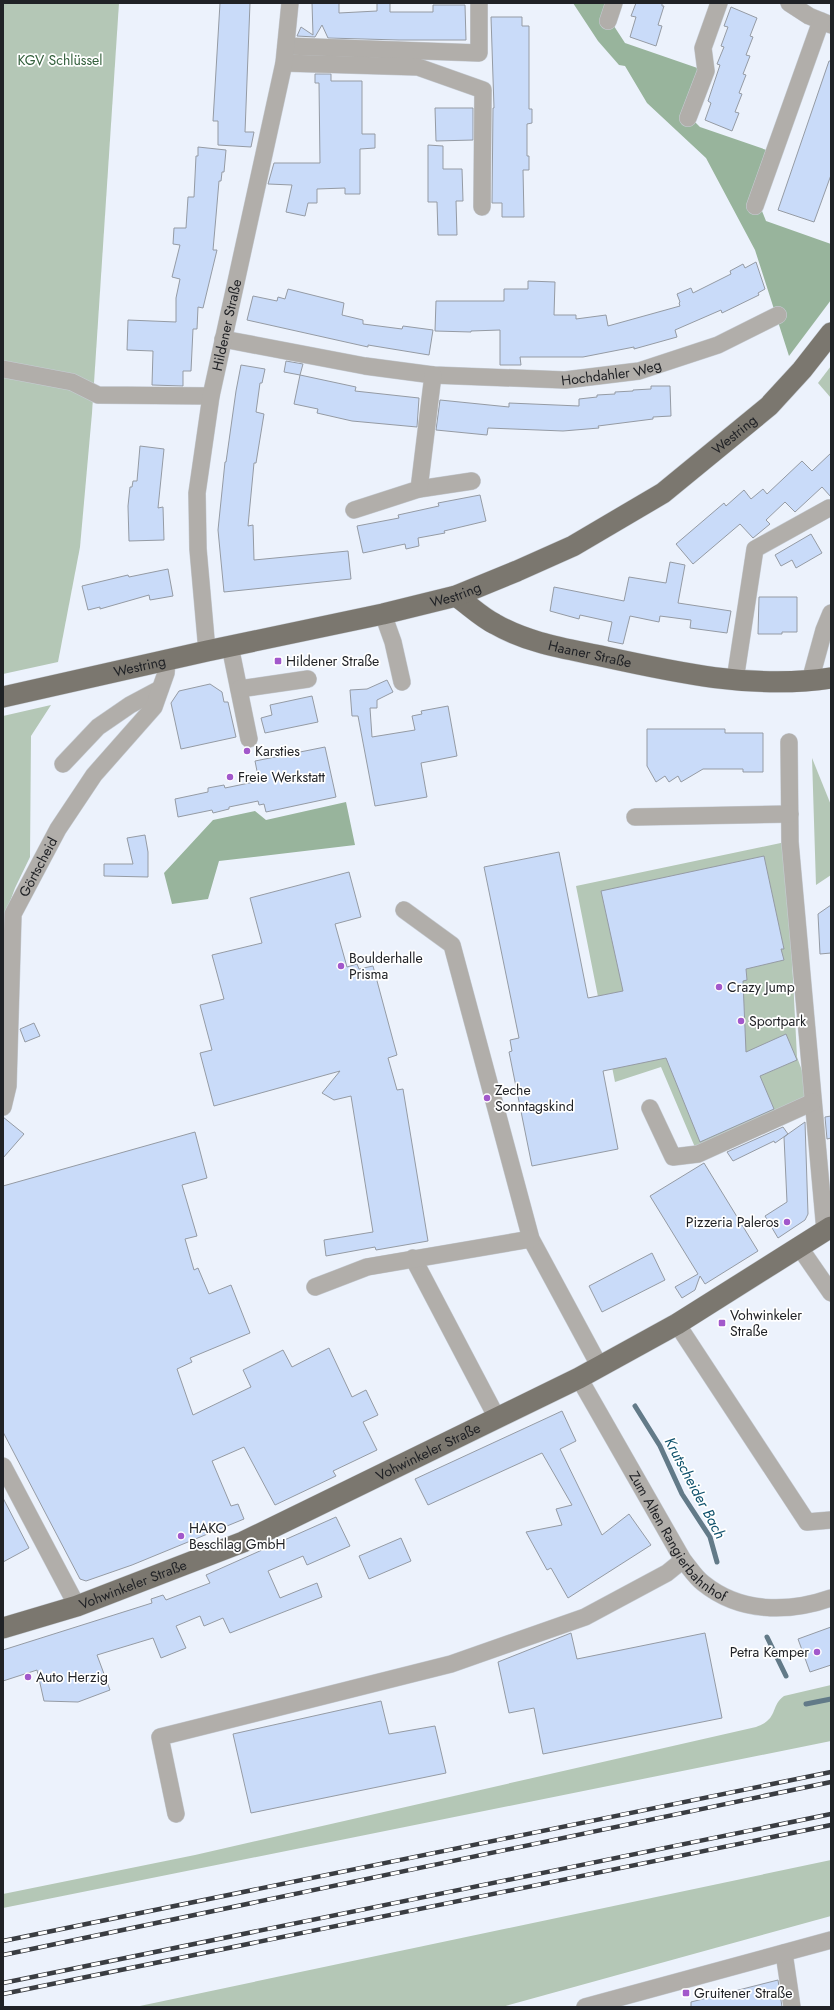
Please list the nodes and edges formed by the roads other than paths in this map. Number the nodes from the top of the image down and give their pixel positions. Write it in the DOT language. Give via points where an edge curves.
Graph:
graph roads {
  1 [pos="290,3"];
  2 [pos="479,3"];
  3 [pos="614,3"];
  4 [pos="719,3"];
  5 [pos="789,3"];
  6 [pos="819,16"];
  7 [pos="608,21"];
  8 [pos="285,54"];
  9 [pos="688,118"];
  10 [pos="755,206"];
  11 [pos="482,207"];
  12 [pos="778,315"];
  13 [pos="831,333"];
  14 [pos="223,339"];
  15 [pos="3,369"];
  16 [pos="433,376"];
  17 [pos="211,396"];
  18 [pos="472,481"];
  19 [pos="419,489"];
  20 [pos="830,508"];
  21 [pos="354,510"];
  22 [pos="456,596"];
  23 [pos="831,613"];
  24 [pos="383,614"];
  25 [pos="230,646"];
  26 [pos="207,651"];
  27 [pos="167,660"];
  28 [pos="831,678"];
  29 [pos="308,679"];
  30 [pos="735,680"];
  31 [pos="810,681"];
  32 [pos="402,682"];
  33 [pos="239,689"];
  34 [pos="160,690"];
  35 [pos="3,697"];
  36 [pos="249,739"];
  37 [pos="790,742"];
  38 [pos="63,764"];
  39 [pos="790,814"];
  40 [pos="635,817"];
  41 [pos="404,910"];
  42 [pos="813,1102"];
  43 [pos="3,1107"];
  44 [pos="650,1108"];
  45 [pos="828,1229"];
  46 [pos="531,1239"];
  47 [pos="800,1248"];
  48 [pos="413,1258"];
  49 [pos="315,1287"];
  50 [pos="831,1293"];
  51 [pos="677,1324"];
  52 [pos="600,1367"];
  53 [pos="579,1378"];
  54 [pos="497,1418"];
  55 [pos="3,1466"];
  56 [pos="831,1520"];
  57 [pos="683,1560"];
  58 [pos="831,1598"];
  59 [pos="77,1606"];
  60 [pos="3,1628"];
  61 [pos="176,1814"];
  62 [pos="831,1940"];
  63 [pos="784,1953"];
  64 [pos="585,2007"];
  65 [pos="792,2007"];
  1 -- 8 [label="street, Hildener Straße"];
  2 -- 8 [label="street" via="479,52"];
  3 -- 7 [label="street"];
  4 -- 9 [label="street" via="703,48 706,71"];
  5 -- 6 [label="street"];
  6 -- 10 [label="street"];
  8 -- 11 [label="street" via="418,68 483,90"];
  8 -- 14 [label="street, Hildener Straße"];
  12 -- 16 [label="street, Hochdahler Weg" via="718,345 639,371 565,380"];
  13 -- 22 [label="main road, Westring" via="769,406 663,493 573,546"];
  14 -- 16 [label="street, Hochdahler Weg"];
  14 -- 17 [label="street, Hildener Straße"];
  15 -- 17 [label="street" via="72,382 98,395"];
  16 -- 19 [label="street"];
  17 -- 26 [label="street, Hildener Straße" via="198,493 198,548"];
  18 -- 19 [label="street"];
  19 -- 21 [label="street"];
  20 -- 30 [label="street" via="755,549"];
  22 -- 24 [label="main road, Westring"];
  22 -- 30 [label="main road, Haaner Straße" via="495,624 545,644 683,674"];
  23 -- 31 [label="street"];
  24 -- 25 [label="main road, Westring"];
  24 -- 32 [label="street" via="393,642"];
  25 -- 26 [label="main road, Westring"];
  25 -- 33 [label="street"];
  26 -- 27 [label="main road, Westring"];
  27 -- 34 [label="street, Görtscheid"];
  27 -- 35 [label="main road, Westring"];
  28 -- 31 [label="main road, Haaner Straße"];
  29 -- 33 [label="street"];
  30 -- 31 [label="main road, Haaner Straße"];
  33 -- 36 [label="street"];
  34 -- 38 [label="street" via="130,705 98,727"];
  34 -- 43 [label="street, Görtscheid" via="154,707 94,775 62,823 13,914 8,1086"];
  37 -- 39 [label="street"];
  39 -- 40 [label="street"];
  39 -- 42 [label="street" via="790,842"];
  41 -- 46 [label="street" via="452,945"];
  42 -- 44 [label="street" via="698,1154 673,1157"];
  42 -- 45 [label="street"];
  45 -- 47 [label="main road, Vohwinkeler Straße"];
  46 -- 48 [label="street"];
  46 -- 52 [label="street"];
  47 -- 50 [label="street"];
  47 -- 51 [label="main road, Vohwinkeler Straße"];
  48 -- 49 [label="street" via="367,1267"];
  48 -- 54 [label="street"];
  51 -- 52 [label="main road, Vohwinkeler Straße"];
  51 -- 56 [label="street" via="807,1522"];
  52 -- 53 [label="main road, Vohwinkeler Straße"];
  53 -- 54 [label="main road, Vohwinkeler Straße"];
  53 -- 57 [label="street, Zum Alten Rangierbahnhof"];
  54 -- 59 [label="main road, Vohwinkeler Straße" via="242,1542"];
  55 -- 59 [label="street"];
  57 -- 58 [label="street, Zum Alten Rangierbahnhof" via="702,1582 722,1596 750,1607 774,1609"];
  57 -- 61 [label="street" via="667,1573 585,1617 451,1664 160,1737"];
  59 -- 60 [label="main road, Vohwinkeler Straße"];
  62 -- 63 [label="street"];
  63 -- 64 [label="street"];
  63 -- 65 [label="street"];
}
